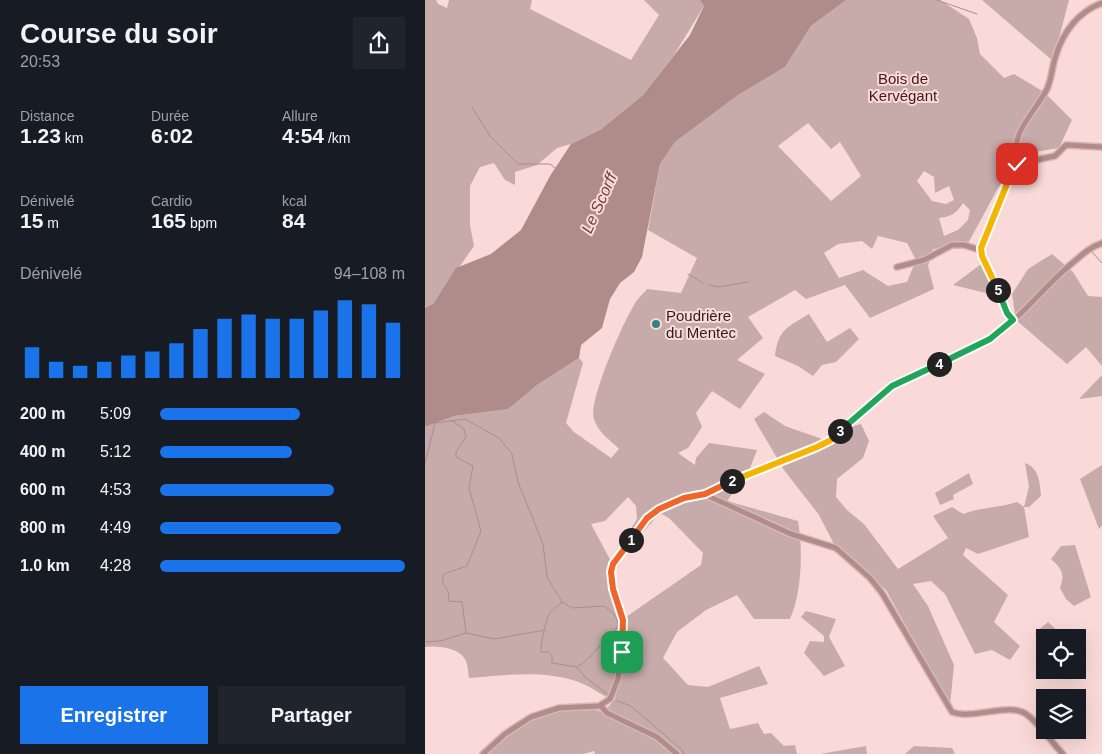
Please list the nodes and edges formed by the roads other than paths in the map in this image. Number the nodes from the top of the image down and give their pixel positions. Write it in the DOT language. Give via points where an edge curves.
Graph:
graph roads {
  1 [pos="1102,3"];
  2 [pos="1102,147"];
  3 [pos="1017,164"];
  4 [pos="1102,243"];
  5 [pos="980,250"];
  6 [pos="897,267"];
  7 [pos="1013,320"];
  8 [pos="705,494"];
  9 [pos="601,706"];
  10 [pos="483,754"];
  11 [pos="677,754"];
  12 [pos="1063,754"];
  1 -- 3 [label="street" via="1085,11 1063,38 1046,90 1018,134"];
  2 -- 3 [label="street" via="1066,145 1055,156"];
  3 -- 5 [label="street"];
  4 -- 7 [label="street" via="1085,251 1060,272"];
  5 -- 6 [label="street" via="964,244 952,245 924,260"];
  5 -- 7 [label="street"];
  7 -- 8 [label="street" via="990,339 892,386 831,440"];
  8 -- 9 [label="street" via="670,504 647,518 613,564 611,580 624,629 616,686 613,695"];
  8 -- 12 [label="street" via="791,534 839,550 882,593 952,712 1012,710 1025,713"];
  9 -- 10 [label="street" via="559,708 538,714 505,734"];
  9 -- 11 [label="street" via="607,713 657,737"];
}
